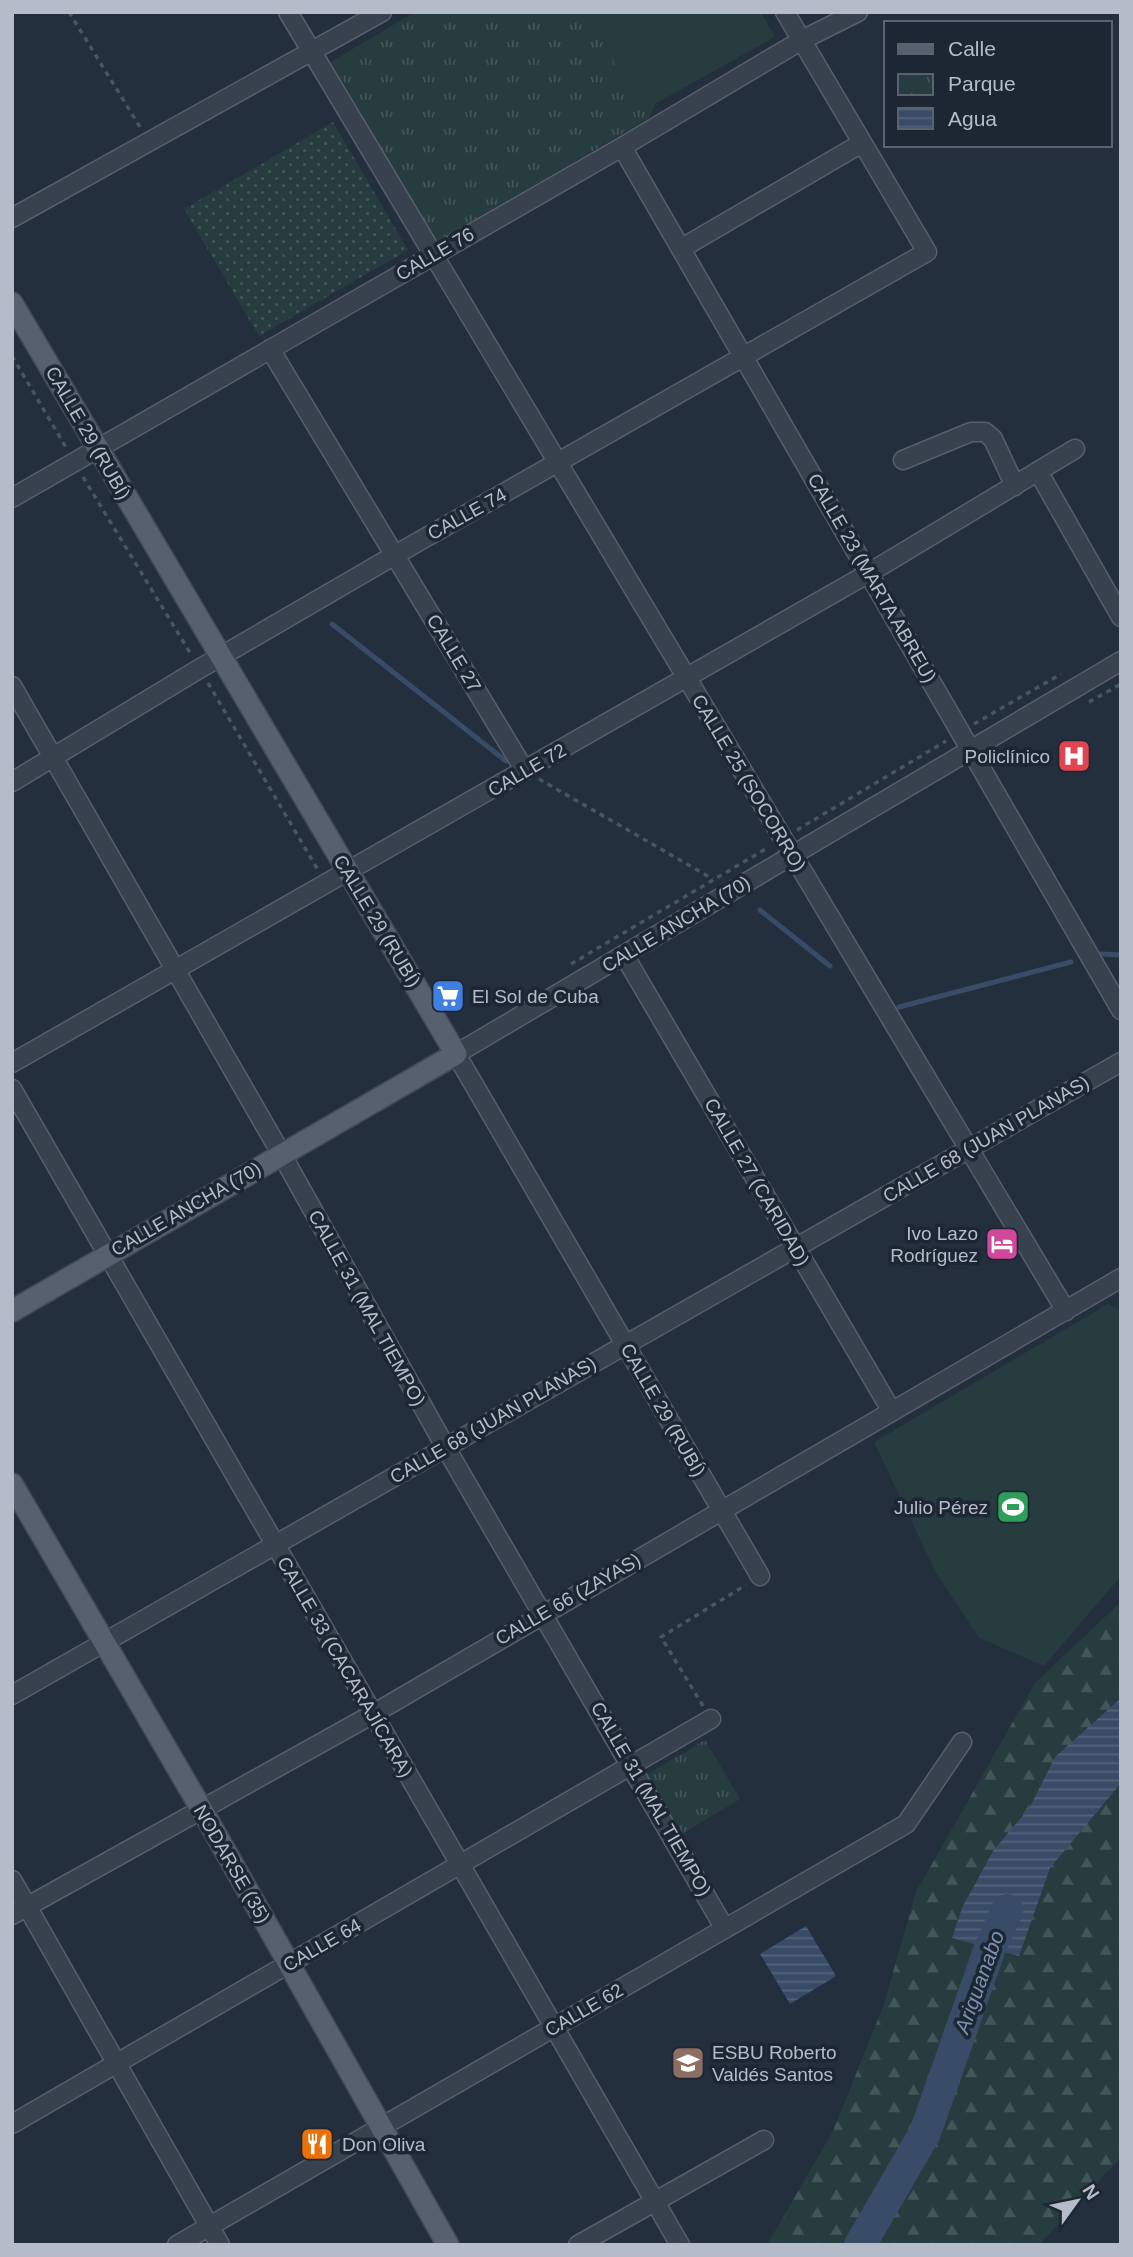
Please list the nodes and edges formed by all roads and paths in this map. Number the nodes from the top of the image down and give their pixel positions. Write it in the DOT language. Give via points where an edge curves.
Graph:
graph roads {
  1 [pos="69,12"];
  2 [pos="288,12"];
  3 [pos="382,12"];
  4 [pos="785,12"];
  5 [pos="858,12"];
  6 [pos="802,40"];
  7 [pos="312,52"];
  8 [pos="149,142"];
  9 [pos="862,143"];
  10 [pos="622,147"];
  11 [pos="12,218"];
  12 [pos="682,248"];
  13 [pos="434,254"];
  14 [pos="12,303"];
  15 [pos="270,349"];
  16 [pos="12,356"];
  17 [pos="744,356"];
  18 [pos="97,449"];
  19 [pos="1075,449"];
  20 [pos="903,460"];
  21 [pos="75,462"];
  22 [pos="558,463"];
  23 [pos="1039,473"];
  24 [pos="1015,486"];
  25 [pos="12,498"];
  26 [pos="395,555"];
  27 [pos="869,573"];
  28 [pos="1121,617"];
  29 [pos="220,657"];
  30 [pos="1121,661"];
  31 [pos="200,669"];
  32 [pos="686,677"];
  33 [pos="12,686"];
  34 [pos="971,750"];
  35 [pos="54,759"];
  36 [pos="525,771"];
  37 [pos="12,782"];
  38 [pos="793,855"];
  39 [pos="348,871"];
  40 [pos="713,879"];
  41 [pos="326,884"];
  42 [pos="624,955"];
  43 [pos="175,970"];
  44 [pos="1121,1010"];
  45 [pos="456,1054"];
  46 [pos="1121,1062"];
  47 [pos="12,1063"];
  48 [pos="12,1089"];
  49 [pos="969,1149"];
  50 [pos="282,1154"];
  51 [pos="796,1248"];
  52 [pos="108,1255"];
  53 [pos="1121,1278"];
  54 [pos="12,1311"];
  55 [pos="1066,1311"];
  56 [pos="625,1345"];
  57 [pos="891,1410"];
  58 [pos="446,1448"];
  59 [pos="12,1484"];
  60 [pos="721,1510"];
  61 [pos="275,1545"];
  62 [pos="760,1576"];
  63 [pos="543,1614"];
  64 [pos="104,1643"];
  65 [pos="12,1695"];
  66 [pos="373,1714"];
  67 [pos="711,1719"];
  68 [pos="962,1742"];
  69 [pos="631,1765"];
  70 [pos="202,1810"];
  71 [pos="459,1865"];
  72 [pos="12,1880"];
  73 [pos="20,1911"];
  74 [pos="725,1929"];
  75 [pos="289,1964"];
  76 [pos="553,2028"];
  77 [pos="117,2063"];
  78 [pos="12,2124"];
  79 [pos="382,2127"];
  80 [pos="764,2140"];
  81 [pos="653,2201"];
  82 [pos="209,2226"];
  83 [pos="177,2245"];
  84 [pos="220,2245"];
  85 [pos="449,2245"];
  86 [pos="578,2245"];
  87 [pos="680,2245"];
  1 -- 8 [label="path"];
  2 -- 7 [label="street, CALLE 25 (SOCORRO)"];
  3 -- 7 [label="street"];
  4 -- 6 [label="street"];
  5 -- 6 [label="street, CALLE 76"];
  6 -- 9 [label="street"];
  6 -- 10 [label="street, CALLE 76"];
  7 -- 8 [label="street"];
  7 -- 13 [label="street, CALLE 25 (SOCORRO)"];
  8 -- 11 [label="street"];
  9 -- 12 [label="street"];
  9 -- 17 [label="street, CALLE 74" via="926,252"];
  10 -- 12 [label="street, CALLE 23 (MARTA ABREU)"];
  10 -- 13 [label="street, CALLE 76"];
  12 -- 17 [label="street, CALLE 23 (MARTA ABREU)"];
  13 -- 15 [label="street, CALLE 76"];
  13 -- 22 [label="street, CALLE 25 (SOCORRO)"];
  14 -- 18 [label="main road, CALLE 29 (RUBÍ)"];
  15 -- 18 [label="street, CALLE 76"];
  15 -- 26 [label="street, CALLE 27"];
  16 -- 21 [label="path"];
  17 -- 22 [label="street, CALLE 74"];
  17 -- 27 [label="street, CALLE 23 (MARTA ABREU)"];
  18 -- 21 [label="street, CALLE 76"];
  18 -- 29 [label="main road, CALLE 29 (RUBÍ)"];
  19 -- 23 [label="street, CALLE 72"];
  20 -- 24 [label="street" via="971,432 985,432 993,439"];
  21 -- 25 [label="street, CALLE 76"];
  21 -- 31 [label="path"];
  22 -- 26 [label="street, CALLE 74"];
  22 -- 32 [label="street, CALLE 25 (SOCORRO)"];
  23 -- 24 [label="street, CALLE 72"];
  23 -- 28 [label="street"];
  24 -- 27 [label="street, CALLE 72"];
  26 -- 29 [label="street, CALLE 74"];
  26 -- 36 [label="street, CALLE 27"];
  27 -- 32 [label="street, CALLE 72"];
  27 -- 34 [label="street, CALLE 23 (MARTA ABREU)"];
  29 -- 31 [label="street, CALLE 74"];
  29 -- 39 [label="main road, CALLE 29 (RUBÍ)"];
  30 -- 34 [label="street, CALLE ANCHA (70)"];
  31 -- 35 [label="street, CALLE 74"];
  31 -- 41 [label="path"];
  32 -- 36 [label="street, CALLE 72"];
  32 -- 38 [label="street, CALLE 25 (SOCORRO)"];
  33 -- 35 [label="street, CALLE 31 (MAL TIEMPO)"];
  34 -- 38 [label="street, CALLE ANCHA (70)"];
  34 -- 44 [label="street, CALLE 23 (MARTA ABREU)"];
  35 -- 37 [label="street, CALLE 74"];
  35 -- 43 [label="street, CALLE 31 (MAL TIEMPO)"];
  36 -- 39 [label="street, CALLE 72"];
  36 -- 40 [label="path"];
  38 -- 42 [label="street, CALLE ANCHA (70)"];
  38 -- 49 [label="street, CALLE 25 (SOCORRO)"];
  39 -- 41 [label="street, CALLE 72"];
  39 -- 45 [label="main road, CALLE 29 (RUBÍ)"];
  41 -- 43 [label="street, CALLE 72"];
  42 -- 45 [label="street, CALLE ANCHA (70)"];
  42 -- 51 [label="street, CALLE 27 (CARIDAD)"];
  43 -- 47 [label="street, CALLE 72"];
  43 -- 50 [label="street, CALLE 31 (MAL TIEMPO)"];
  45 -- 50 [label="main road, CALLE ANCHA (70)"];
  45 -- 56 [label="street, CALLE 29 (RUBÍ)"];
  46 -- 49 [label="street, CALLE 68 (JUAN PLANAS)"];
  48 -- 52 [label="street, CALLE 33 (CACARAJÍCARA)"];
  49 -- 51 [label="street, CALLE 68 (JUAN PLANAS)"];
  49 -- 55 [label="street, CALLE 25 (SOCORRO)"];
  50 -- 52 [label="main road, CALLE ANCHA (70)"];
  50 -- 58 [label="street, CALLE 31 (MAL TIEMPO)"];
  51 -- 56 [label="street, CALLE 68 (JUAN PLANAS)"];
  51 -- 57 [label="street, CALLE 27 (CARIDAD)"];
  52 -- 54 [label="main road, CALLE ANCHA (70)"];
  52 -- 61 [label="street, CALLE 33 (CACARAJÍCARA)"];
  53 -- 55 [label="street, CALLE 66 (ZAYAS)"];
  55 -- 57 [label="street, CALLE 66 (ZAYAS)"];
  56 -- 58 [label="street, CALLE 68 (JUAN PLANAS)"];
  56 -- 60 [label="street, CALLE 29 (RUBÍ)"];
  57 -- 60 [label="street, CALLE 66 (ZAYAS)"];
  58 -- 61 [label="street, CALLE 68 (JUAN PLANAS)"];
  58 -- 63 [label="street, CALLE 31 (MAL TIEMPO)"];
  59 -- 64 [label="main road, NODARSE (35)"];
  60 -- 62 [label="street, CALLE 29 (RUBÍ)"];
  60 -- 63 [label="street, CALLE 66 (ZAYAS)"];
  61 -- 64 [label="street, CALLE 68 (JUAN PLANAS)"];
  61 -- 66 [label="street, CALLE 33 (CACARAJÍCARA)"];
  62 -- 67 [label="path" via="661,1637"];
  63 -- 66 [label="street, CALLE 66 (ZAYAS)"];
  63 -- 69 [label="street, CALLE 31 (MAL TIEMPO)"];
  64 -- 65 [label="street, CALLE 68 (JUAN PLANAS)"];
  64 -- 70 [label="main road, NODARSE (35)"];
  66 -- 70 [label="street, CALLE 66 (ZAYAS)"];
  66 -- 71 [label="street, CALLE 33 (CACARAJÍCARA)"];
  67 -- 69 [label="street, CALLE 64"];
  68 -- 74 [label="street, CALLE 62" via="906,1824"];
  69 -- 71 [label="street, CALLE 64"];
  69 -- 74 [label="street, CALLE 31 (MAL TIEMPO)"];
  70 -- 73 [label="street, CALLE 66 (ZAYAS)"];
  70 -- 75 [label="main road, NODARSE (35)"];
  71 -- 75 [label="street, CALLE 64"];
  71 -- 76 [label="street, CALLE 33 (CACARAJÍCARA)"];
  72 -- 73 [label="street"];
  73 -- 77 [label="street"];
  74 -- 76 [label="street, CALLE 62"];
  75 -- 77 [label="street, CALLE 64"];
  75 -- 79 [label="main road, NODARSE (35)"];
  76 -- 79 [label="street, CALLE 62"];
  76 -- 81 [label="street, CALLE 33 (CACARAJÍCARA)"];
  77 -- 78 [label="street, CALLE 64"];
  77 -- 82 [label="street"];
  79 -- 82 [label="street, CALLE 62"];
  79 -- 85 [label="main road, NODARSE (35)"];
  80 -- 81 [label="street"];
  81 -- 86 [label="street"];
  81 -- 87 [label="street, CALLE 33 (CACARAJÍCARA)"];
  82 -- 83 [label="street, CALLE 62"];
  82 -- 84 [label="street"];
}
